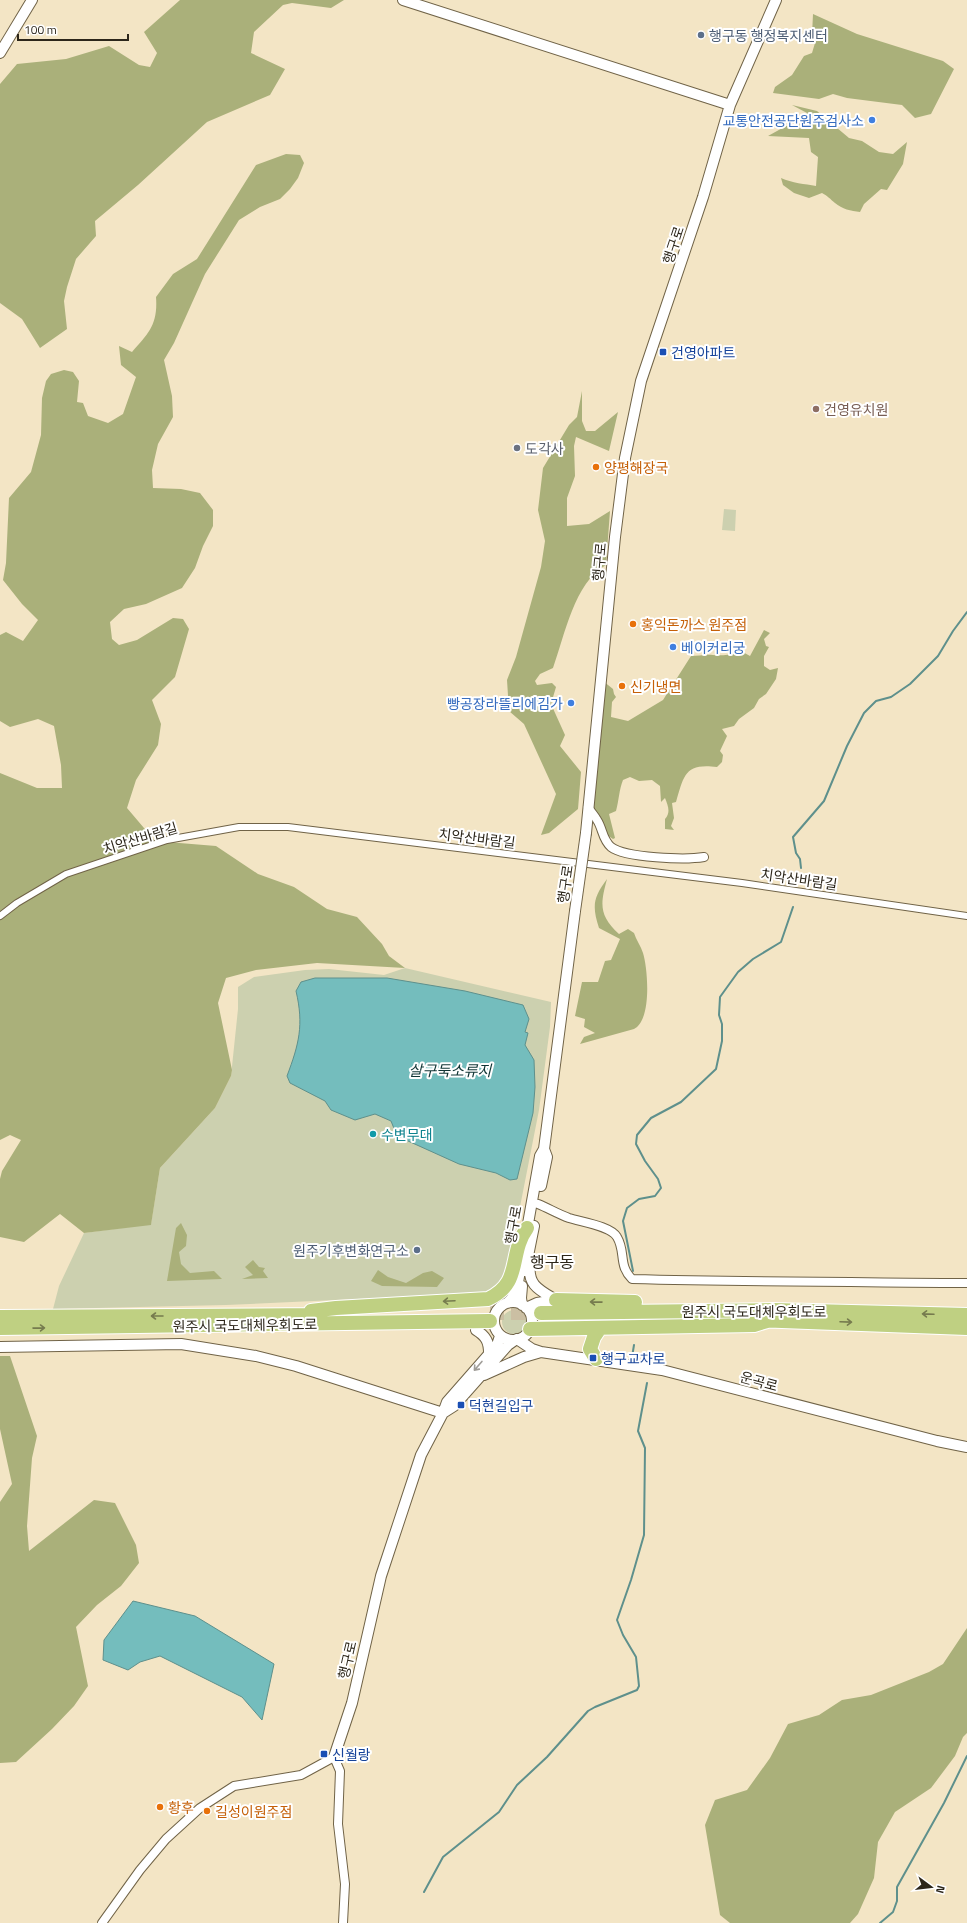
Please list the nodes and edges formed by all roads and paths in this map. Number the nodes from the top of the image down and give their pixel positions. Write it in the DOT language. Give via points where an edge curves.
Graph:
graph roads {
  1 [pos="30,0"];
  2 [pos="36,0"];
  3 [pos="403,0"];
  4 [pos="776,0"];
  5 [pos="22,14"];
  6 [pos="0,53"];
  7 [pos="730,105"];
  8 [pos="588,807"];
  9 [pos="704,857"];
  10 [pos="0,916"];
  11 [pos="967,916"];
  12 [pos="544,1150"];
  13 [pos="538,1204"];
  14 [pos="530,1228"];
  15 [pos="967,1283"];
  16 [pos="488,1299"];
  17 [pos="556,1300"];
  18 [pos="505,1304"];
  19 [pos="524,1307"];
  20 [pos="773,1315"];
  21 [pos="967,1316"];
  22 [pos="0,1317"];
  23 [pos="282,1320"];
  24 [pos="535,1324"];
  25 [pos="494,1325"];
  26 [pos="0,1328"];
  27 [pos="600,1328"];
  28 [pos="967,1328"];
  29 [pos="476,1330"];
  30 [pos="516,1340"];
  31 [pos="0,1347"];
  32 [pos="541,1352"];
  33 [pos="489,1353"];
  34 [pos="596,1359"];
  35 [pos="480,1378"];
  36 [pos="443,1413"];
  37 [pos="967,1447"];
  38 [pos="334,1757"];
  39 [pos="102,1923"];
  40 [pos="344,1923"];
  1 -- 5 [label="street"];
  2 -- 5 [label="street"];
  3 -- 7 [label="street"];
  4 -- 7 [label="street, 행구로"];
  5 -- 6 [label="street"];
  7 -- 8 [label="street, 행구로" via="703,197 641,381 625,458"];
  8 -- 9 [label="street" via="598,821 603,837 612,847 627,854 692,859"];
  8 -- 12 [label="street, 행구로, bridge"];
  10 -- 11 [label="street, 치악산바람길" via="66,874 167,840 239,827 288,827 742,883"];
  12 -- 13 [label="street, 행구로" via="547,1157"];
  12 -- 14 [label="street, 행구로" via="540,1156"];
  13 -- 14 [label="street, 행구로"];
  13 -- 15 [label="street" via="616,1235 621,1246 625,1273 632,1279"];
  14 -- 16 [label="highway" via="522,1235 509,1283 498,1294"];
  14 -- 17 [label="street" via="534,1237 529,1275 540,1291"];
  14 -- 18 [label="street, 행구로" via="516,1292"];
  14 -- 19 [label="street, 행구로" via="520,1295"];
  16 -- 18 [label="highway"];
  16 -- 23 [label="highway, one-way" via="336,1308"];
  17 -- 19 [label="street"];
  20 -- 17 [label="highway, one-way" via="755,1304"];
  18 -- 19 [label="street" via="516,1303"];
  18 -- 25 [label="street" via="496,1312"];
  19 -- 24 [label="street"];
  21 -- 20 [label="highway, 원주시 국도대체우회도로, one-way"];
  20 -- 24 [label="highway"];
  20 -- 27 [label="highway" via="754,1325"];
  20 -- 28 [label="highway, one-way"];
  23 -- 22 [label="highway, 원주시 국도대체우회도로, one-way"];
  23 -- 25 [label="highway, 원주시 국도대체우회도로"];
  26 -- 23 [label="highway, 원주시 국도대체우회도로, one-way"];
  23 -- 29 [label="highway" via="340,1332"];
  24 -- 27 [label="highway"];
  24 -- 30 [label="street"];
  24 -- 32 [label="street" via="528,1339"];
  25 -- 29 [label="street"];
  25 -- 30 [label="street" via="510,1340"];
  25 -- 33 [label="street, 행구로" via="498,1345"];
  27 -- 34 [label="highway" via="590,1349"];
  29 -- 33 [label="street" via="488,1342"];
  30 -- 32 [label="street"];
  30 -- 35 [label="street" via="508,1345"];
  31 -- 36 [label="street" via="181,1344 256,1356 296,1366"];
  32 -- 34 [label="street, 운곡로"];
  32 -- 35 [label="street" via="524,1357"];
  33 -- 36 [label="street, 행구로, one-way" via="447,1402"];
  34 -- 37 [label="street, 운곡로" via="662,1370"];
  35 -- 36 [label="street" via="454,1406"];
  36 -- 38 [label="street, 행구로" via="421,1455 381,1576 352,1703"];
  38 -- 39 [label="street" via="301,1775 234,1786 200,1808 166,1839"];
  38 -- 40 [label="street" via="340,1771 338,1824 344,1884"];
}
